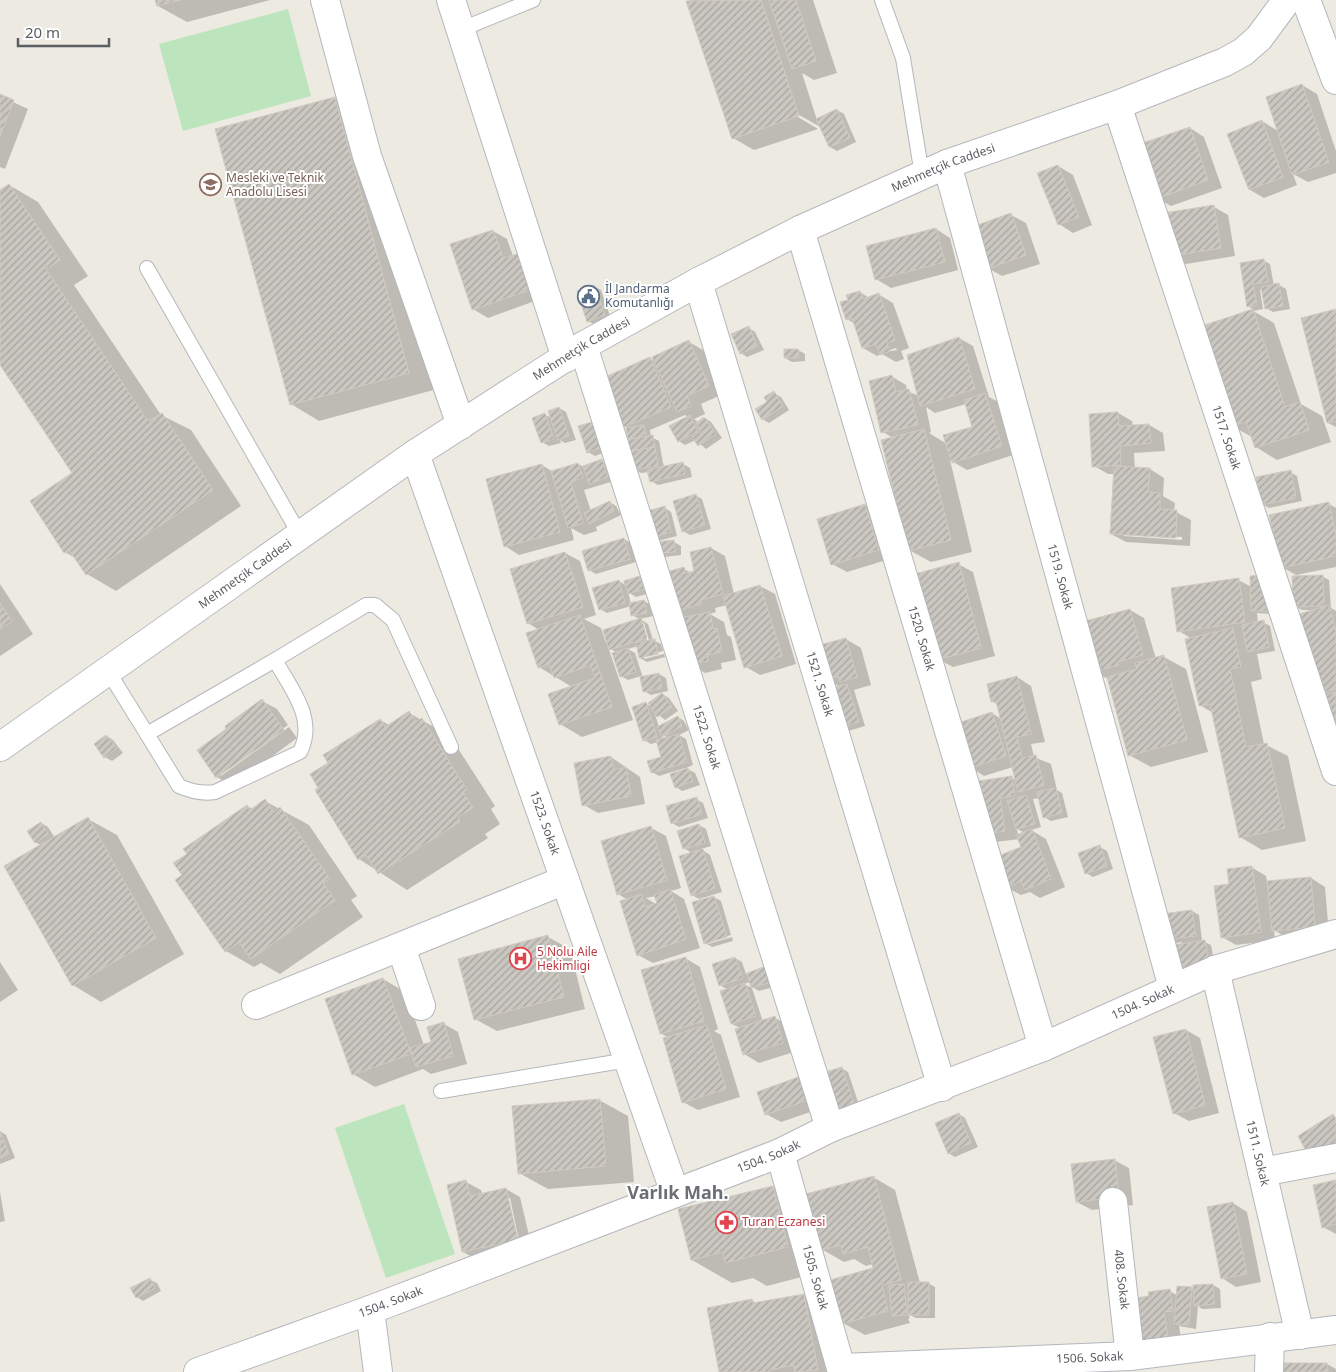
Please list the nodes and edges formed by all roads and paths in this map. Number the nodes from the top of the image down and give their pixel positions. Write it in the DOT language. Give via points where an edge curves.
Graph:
graph roads {
  1 [pos="325,0"];
  2 [pos="451,0"];
  3 [pos="533,0"];
  4 [pos="882,0"];
  5 [pos="1287,0"];
  6 [pos="1306,0"];
  7 [pos="462,28"];
  8 [pos="1336,80"];
  9 [pos="1117,105"];
  10 [pos="947,164"];
  11 [pos="922,175"];
  12 [pos="800,230"];
  13 [pos="147,268"];
  14 [pos="698,282"];
  15 [pos="574,352"];
  16 [pos="461,425"];
  17 [pos="415,454"];
  18 [pos="300,535"];
  19 [pos="275,660"];
  20 [pos="108,671"];
  21 [pos="147,734"];
  22 [pos="0,747"];
  23 [pos="451,747"];
  24 [pos="1336,771"];
  25 [pos="565,880"];
  26 [pos="1336,934"];
  27 [pos="401,947"];
  28 [pos="1215,970"];
  29 [pos="1173,988"];
  30 [pos="256,1005"];
  31 [pos="422,1006"];
  32 [pos="1043,1047"];
  33 [pos="628,1060"];
  34 [pos="942,1087"];
  35 [pos="441,1091"];
  36 [pos="830,1128"];
  37 [pos="780,1153"];
  38 [pos="1336,1158"];
  39 [pos="1262,1172"];
  40 [pos="675,1193"];
  41 [pos="1113,1202"];
  42 [pos="370,1310"];
  43 [pos="1336,1330"];
  44 [pos="1300,1335"];
  45 [pos="1270,1337"];
  46 [pos="1130,1356"];
  47 [pos="1086,1365"];
  48 [pos="842,1370"];
  49 [pos="198,1372"];
  50 [pos="378,1372"];
  51 [pos="1269,1372"];
  1 -- 16 [label="street" via="367,156"];
  2 -- 7 [label="street, 1522. Sokak"];
  3 -- 7 [label="lane"];
  4 -- 11 [label="lane" via="903,58"];
  5 -- 9 [label="street, Mehmetçik Caddesi" via="1260,38 1243,52"];
  6 -- 8 [label="street"];
  7 -- 15 [label="street, 1522. Sokak"];
  9 -- 10 [label="street, Mehmetçik Caddesi"];
  9 -- 24 [label="street, 1517. Sokak"];
  10 -- 11 [label="street, Mehmetçik Caddesi"];
  10 -- 29 [label="street, 1519. Sokak"];
  11 -- 12 [label="street, Mehmetçik Caddesi"];
  12 -- 14 [label="street, Mehmetçik Caddesi"];
  12 -- 32 [label="street, 1520. Sokak"];
  13 -- 18 [label="lane"];
  14 -- 15 [label="street, Mehmetçik Caddesi"];
  14 -- 34 [label="street, 1521. Sokak"];
  15 -- 16 [label="street, Mehmetçik Caddesi"];
  15 -- 36 [label="street, 1522. Sokak"];
  16 -- 17 [label="street, Mehmetçik Caddesi"];
  17 -- 18 [label="street, Mehmetçik Caddesi"];
  17 -- 25 [label="street, 1523. Sokak"];
  18 -- 20 [label="street, Mehmetçik Caddesi"];
  19 -- 21 [label="lane"];
  19 -- 21 [label="lane" via="302,708 307,724 306,740 300,752 215,792 204,793 179,786"];
  19 -- 23 [label="lane" via="366,605 375,605 393,620"];
  20 -- 21 [label="lane"];
  20 -- 22 [label="street, Mehmetçik Caddesi"];
  25 -- 27 [label="street"];
  25 -- 33 [label="street, 1523. Sokak"];
  26 -- 28 [label="street, 1504. Sokak"];
  27 -- 30 [label="street"];
  27 -- 31 [label="street"];
  28 -- 29 [label="street, 1504. Sokak"];
  28 -- 39 [label="street, 1511. Sokak"];
  29 -- 32 [label="street, 1504. Sokak"];
  32 -- 34 [label="street, 1504. Sokak"];
  33 -- 35 [label="lane"];
  33 -- 40 [label="street, 1523. Sokak"];
  34 -- 36 [label="street, 1504. Sokak"];
  36 -- 37 [label="street, 1504. Sokak"];
  37 -- 40 [label="street, 1504. Sokak"];
  37 -- 48 [label="street, 1505. Sokak"];
  38 -- 39 [label="street"];
  39 -- 44 [label="street, 1511. Sokak"];
  40 -- 42 [label="street, 1504. Sokak"];
  41 -- 46 [label="street, 408. Sokak"];
  42 -- 49 [label="street, 1504. Sokak"];
  42 -- 50 [label="street"];
  43 -- 44 [label="street, 1506. Sokak"];
  44 -- 45 [label="street, 1506. Sokak"];
  45 -- 46 [label="street, 1506. Sokak"];
  45 -- 51 [label="street"];
  46 -- 47 [label="street, 1506. Sokak"];
  47 -- 48 [label="street, 1506. Sokak"];
}
